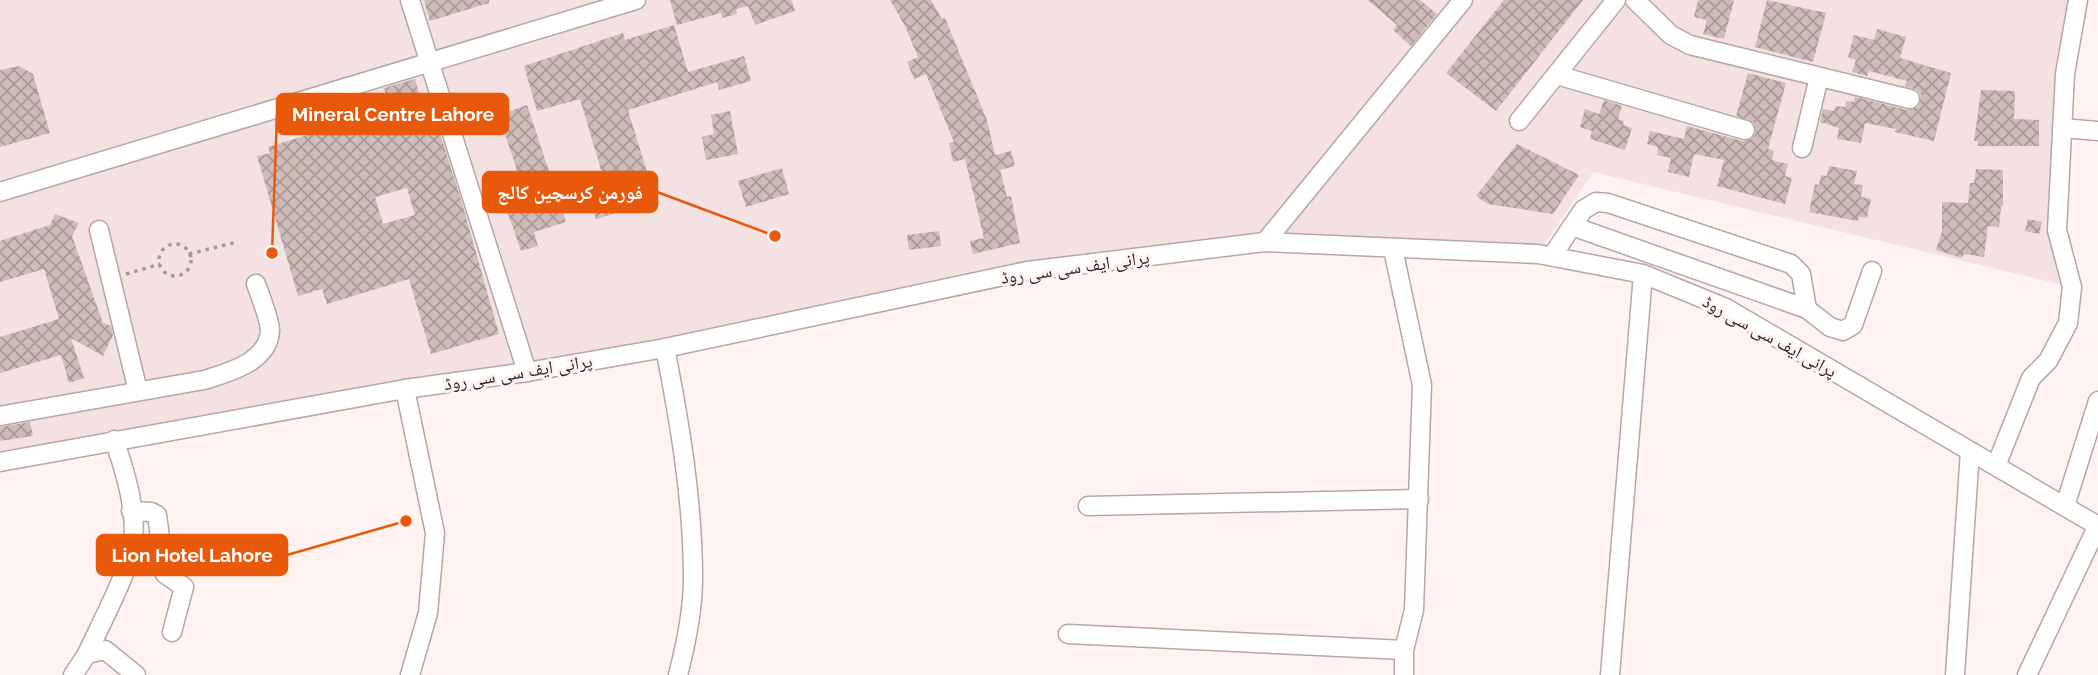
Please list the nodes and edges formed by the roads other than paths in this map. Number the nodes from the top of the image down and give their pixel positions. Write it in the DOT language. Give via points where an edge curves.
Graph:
graph roads {
  1 [pos="410,0"];
  2 [pos="636,0"];
  3 [pos="1463,0"];
  4 [pos="1616,0"];
  5 [pos="1635,0"];
  6 [pos="2078,0"];
  7 [pos="429,63"];
  8 [pos="1557,75"];
  9 [pos="1819,77"];
  10 [pos="1910,99"];
  11 [pos="1519,121"];
  12 [pos="2062,128"];
  13 [pos="1745,130"];
  14 [pos="2098,131"];
  15 [pos="1802,148"];
  16 [pos="0,192"];
  17 [pos="1572,226"];
  18 [pos="99,230"];
  19 [pos="1265,242"];
  20 [pos="1393,249"];
  21 [pos="1552,256"];
  22 [pos="1872,271"];
  23 [pos="1643,274"];
  24 [pos="256,284"];
  25 [pos="1807,310"];
  26 [pos="665,348"];
  27 [pos="527,372"];
  28 [pos="405,389"];
  29 [pos="138,391"];
  30 [pos="2098,401"];
  31 [pos="0,416"];
  32 [pos="114,440"];
  33 [pos="1970,451"];
  34 [pos="0,462"];
  35 [pos="1996,466"];
  36 [pos="1419,499"];
  37 [pos="1088,506"];
  38 [pos="2065,506"];
  39 [pos="131,511"];
  40 [pos="2098,526"];
  41 [pos="172,632"];
  42 [pos="1068,635"];
  43 [pos="1404,650"];
  44 [pos="87,654"];
  45 [pos="73,675"];
  46 [pos="136,675"];
  47 [pos="410,675"];
  48 [pos="678,675"];
  49 [pos="1404,675"];
  50 [pos="1611,675"];
  51 [pos="1955,675"];
  52 [pos="2027,675"];
  1 -- 7 [label="street"];
  2 -- 7 [label="street"];
  3 -- 19 [label="street"];
  4 -- 8 [label="street"];
  5 -- 9 [label="street" via="1671,35 1690,45"];
  6 -- 12 [label="street" via="2065,74"];
  7 -- 16 [label="street"];
  7 -- 27 [label="street"];
  8 -- 11 [label="street"];
  8 -- 13 [label="street"];
  9 -- 10 [label="street"];
  9 -- 15 [label="street"];
  12 -- 14 [label="street"];
  12 -- 35 [label="street" via="2057,230 2072,287 2067,323 2048,361 2031,378"];
  17 -- 21 [label="street"];
  17 -- 25 [label="street"];
  17 -- 25 [label="street" via="1583,210 1596,202 1608,203 1791,264 1801,274"];
  18 -- 29 [label="street"];
  19 -- 20 [label="street, پرانی ایف سی سی روڈ"];
  19 -- 26 [label="street, پرانی ایف سی سی روڈ" via="1027,271"];
  20 -- 21 [label="street, پرانی ایف سی سی روڈ"];
  20 -- 36 [label="street" via="1422,385"];
  21 -- 23 [label="street, پرانی ایف سی سی روڈ"];
  22 -- 25 [label="street" via="1853,325 1843,331"];
  23 -- 33 [label="street, پرانی ایف سی سی روڈ" via="1726,307"];
  23 -- 50 [label="street"];
  24 -- 29 [label="street" via="270,330 266,346 249,362 204,380"];
  26 -- 27 [label="street, پرانی ایف سی سی روڈ"];
  26 -- 48 [label="street" via="688,488 693,580 688,636"];
  27 -- 28 [label="street, پرانی ایف سی سی روڈ"];
  28 -- 32 [label="street, پرانی ایف سی سی روڈ"];
  28 -- 47 [label="street" via="435,533 428,613"];
  29 -- 31 [label="street"];
  30 -- 38 [label="street"];
  32 -- 34 [label="street, پرانی ایف سی سی روڈ"];
  32 -- 39 [label="street" via="126,475"];
  33 -- 35 [label="street, پرانی ایف سی سی روڈ"];
  33 -- 51 [label="street"];
  35 -- 38 [label="street, پرانی ایف سی سی روڈ"];
  36 -- 37 [label="street"];
  36 -- 43 [label="street" via="1414,610"];
  38 -- 40 [label="street, پرانی ایف سی سی روڈ"];
  39 -- 41 [label="street" via="157,515 165,574 184,586"];
  39 -- 44 [label="street" via="133,542 126,567"];
  40 -- 52 [label="street"];
  42 -- 43 [label="street"];
  43 -- 49 [label="street"];
  44 -- 45 [label="street"];
  44 -- 46 [label="street" via="105,650"];
}
